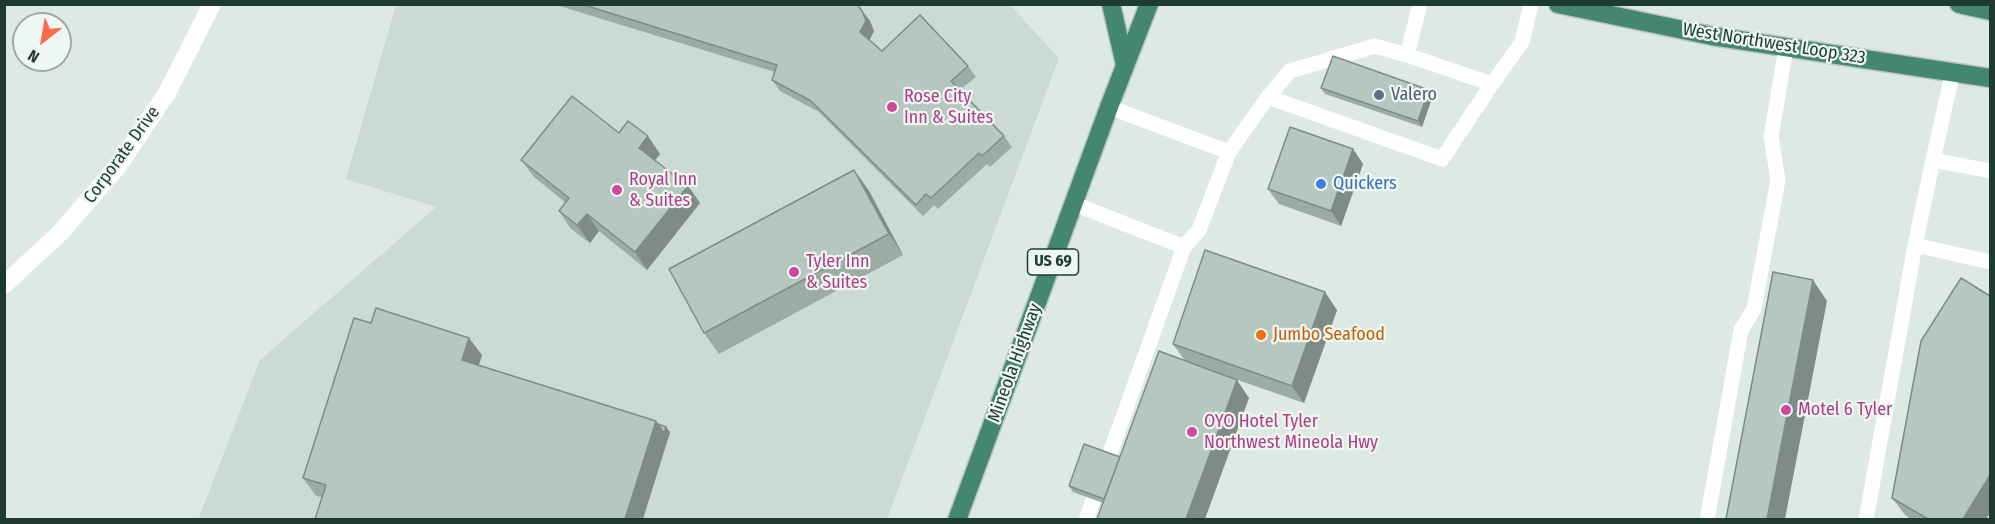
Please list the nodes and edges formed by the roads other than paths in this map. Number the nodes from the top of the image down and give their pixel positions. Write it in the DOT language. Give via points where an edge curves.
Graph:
graph roads {
  1 [pos="212,4"];
  2 [pos="1111,4"];
  3 [pos="1149,4"];
  4 [pos="1420,4"];
  5 [pos="1531,4"];
  6 [pos="1558,4"];
  7 [pos="1959,4"];
  8 [pos="1990,11"];
  9 [pos="1786,48"];
  10 [pos="1407,56"];
  11 [pos="1125,65"];
  12 [pos="1953,71"];
  13 [pos="1990,78"];
  14 [pos="1492,84"];
  15 [pos="1268,97"];
  16 [pos="1108,107"];
  17 [pos="1228,152"];
  18 [pos="1933,160"];
  19 [pos="1990,171"];
  20 [pos="1074,204"];
  21 [pos="1916,245"];
  22 [pos="1184,247"];
  23 [pos="1990,262"];
  24 [pos="4,285"];
  25 [pos="957,519"];
  26 [pos="1086,519"];
  27 [pos="1707,519"];
  28 [pos="1866,519"];
  1 -- 24 [label="street, Corporate Drive" via="167,93 118,166 60,233"];
  2 -- 11 [label="highway"];
  3 -- 11 [label="highway, Mineola Highway / US 69"];
  4 -- 10 [label="lane"];
  5 -- 14 [label="lane" via="1522,42"];
  6 -- 9 [label="highway, West Northwest Loop 323"];
  7 -- 8 [label="highway"];
  9 -- 12 [label="highway, West Northwest Loop 323"];
  9 -- 27 [label="lane" via="1771,137 1778,180 1754,309 1741,330"];
  10 -- 14 [label="lane"];
  10 -- 15 [label="lane" via="1375,45 1290,71"];
  11 -- 16 [label="highway, Mineola Highway / US 69"];
  12 -- 13 [label="highway, West Northwest Loop 323"];
  12 -- 18 [label="lane"];
  14 -- 15 [label="lane" via="1442,159"];
  15 -- 17 [label="lane"];
  16 -- 17 [label="lane"];
  16 -- 20 [label="highway, Mineola Highway / US 69"];
  17 -- 22 [label="lane" via="1199,230"];
  18 -- 19 [label="lane"];
  18 -- 21 [label="lane"];
  20 -- 22 [label="lane"];
  20 -- 25 [label="highway, Mineola Highway / US 69"];
  21 -- 23 [label="lane"];
  21 -- 28 [label="lane"];
  22 -- 26 [label="lane"];
}
